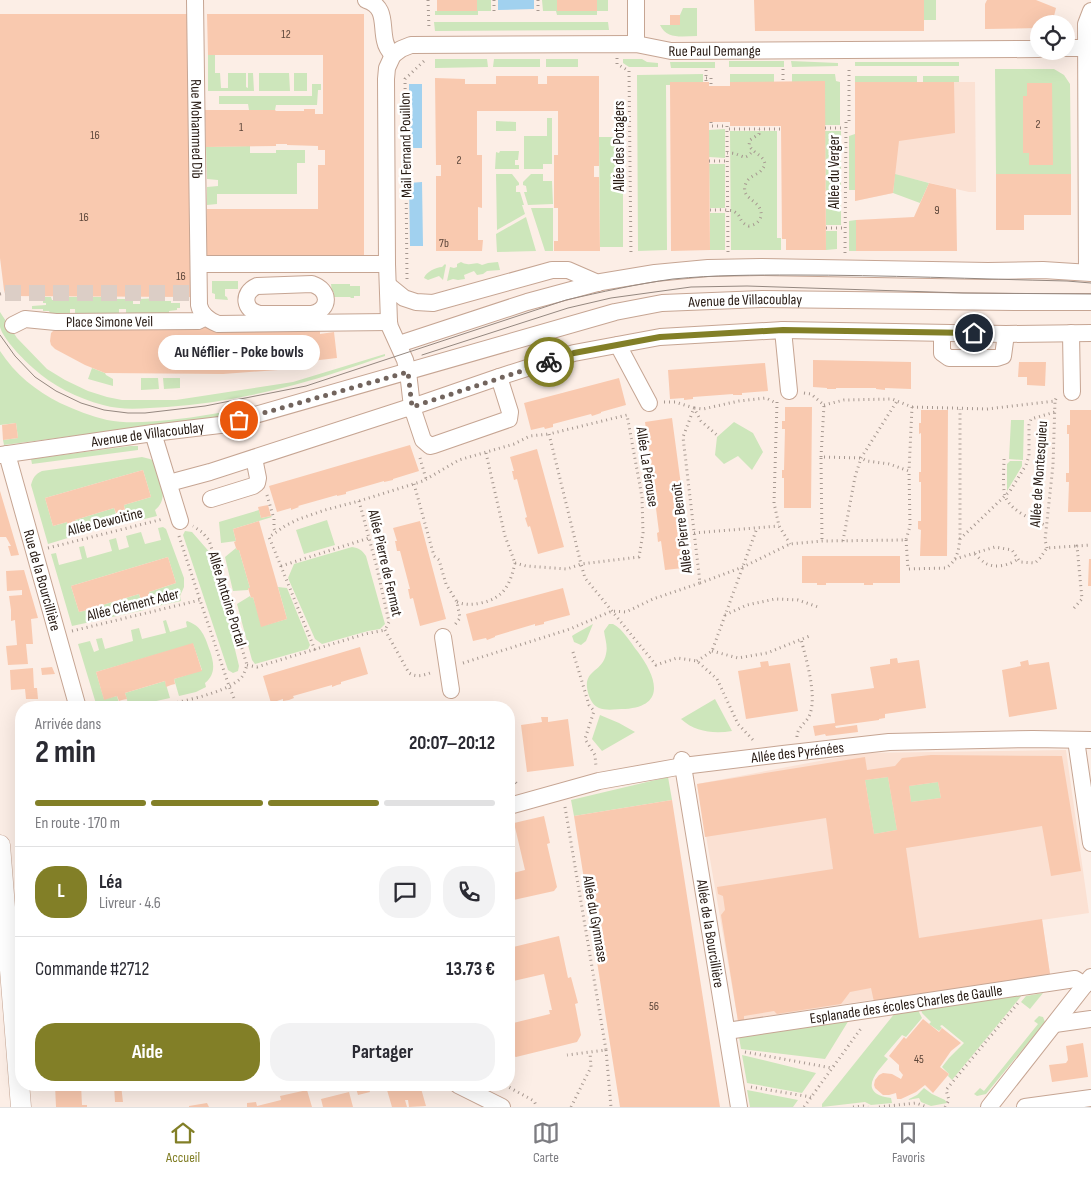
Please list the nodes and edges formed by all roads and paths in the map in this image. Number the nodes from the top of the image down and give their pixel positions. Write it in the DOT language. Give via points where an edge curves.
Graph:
graph roads {
  1 [pos="195,0"];
  2 [pos="366,0"];
  3 [pos="428,0"];
  4 [pos="494,0"];
  5 [pos="538,0"];
  6 [pos="636,0"];
  7 [pos="494,11"];
  8 [pos="538,11"];
  9 [pos="1091,11"];
  10 [pos="618,44"];
  11 [pos="636,44"];
  12 [pos="429,45"];
  13 [pos="1075,48"];
  14 [pos="1086,48"];
  15 [pos="1030,49"];
  16 [pos="849,50"];
  17 [pos="393,55"];
  18 [pos="783,69"];
  19 [pos="706,70"];
  20 [pos="783,82"];
  21 [pos="711,86"];
  22 [pos="711,122"];
  23 [pos="825,128"];
  24 [pos="846,128"];
  25 [pos="759,129"];
  26 [pos="781,129"];
  27 [pos="727,130"];
  28 [pos="753,151"];
  29 [pos="728,153"];
  30 [pos="727,160"];
  31 [pos="709,161"];
  32 [pos="710,210"];
  33 [pos="728,210"];
  34 [pos="1089,221"];
  35 [pos="826,228"];
  36 [pos="845,228"];
  37 [pos="728,250"];
  38 [pos="631,256"];
  39 [pos="199,260"];
  40 [pos="386,264"];
  41 [pos="845,268"];
  42 [pos="1089,273"];
  43 [pos="598,283"];
  44 [pos="388,285"];
  45 [pos="5,293"];
  46 [pos="0,294"];
  47 [pos="1091,302"];
  48 [pos="206,317"];
  49 [pos="389,322"];
  50 [pos="13,325"];
  51 [pos="783,330"];
  52 [pos="942,333"];
  53 [pos="1071,333"];
  54 [pos="1091,333"];
  55 [pos="1006,334"];
  56 [pos="399,344"];
  57 [pos="618,345"];
  58 [pos="408,372"];
  59 [pos="499,377"];
  60 [pos="789,391"];
  61 [pos="1072,392"];
  62 [pos="897,401"];
  63 [pos="1055,401"];
  64 [pos="649,403"];
  65 [pos="776,403"];
  66 [pos="824,405"];
  67 [pos="412,407"];
  68 [pos="912,407"];
  69 [pos="694,408"];
  70 [pos="960,409"];
  71 [pos="1055,412"];
  72 [pos="153,433"];
  73 [pos="549,434"];
  74 [pos="718,436"];
  75 [pos="486,453"];
  76 [pos="4,455"];
  77 [pos="820,457"];
  78 [pos="254,458"];
  79 [pos="861,458"];
  80 [pos="1004,459"];
  81 [pos="909,471"];
  82 [pos="169,483"];
  83 [pos="257,483"];
  84 [pos="414,484"];
  85 [pos="1005,496"];
  86 [pos="211,499"];
  87 [pos="359,501"];
  88 [pos="180,521"];
  89 [pos="779,526"];
  90 [pos="1047,526"];
  91 [pos="757,528"];
  92 [pos="276,533"];
  93 [pos="694,533"];
  94 [pos="369,538"];
  95 [pos="906,540"];
  96 [pos="959,540"];
  97 [pos="822,541"];
  98 [pos="843,541"];
  99 [pos="790,544"];
  100 [pos="1091,545"];
  101 [pos="1077,546"];
  102 [pos="1047,548"];
  103 [pos="35,552"];
  104 [pos="975,554"];
  105 [pos="955,559"];
  106 [pos="1018,559"];
  107 [pos="515,563"];
  108 [pos="581,564"];
  109 [pos="281,566"];
  110 [pos="743,567"];
  111 [pos="700,583"];
  112 [pos="200,600"];
  113 [pos="457,602"];
  114 [pos="818,607"];
  115 [pos="1074,608"];
  116 [pos="612,611"];
  117 [pos="725,615"];
  118 [pos="385,630"];
  119 [pos="72,632"];
  120 [pos="812,635"];
  121 [pos="443,637"];
  122 [pos="802,639"];
  123 [pos="315,650"];
  124 [pos="712,651"];
  125 [pos="573,652"];
  126 [pos="697,661"];
  127 [pos="247,665"];
  128 [pos="656,665"];
  129 [pos="448,668"];
  130 [pos="659,669"];
  131 [pos="229,686"];
  132 [pos="452,690"];
  133 [pos="76,701"];
  134 [pos="180,701"];
  135 [pos="235,701"];
  136 [pos="1083,740"];
  137 [pos="797,752"];
  138 [pos="763,756"];
  139 [pos="682,763"];
  140 [pos="599,781"];
  141 [pos="562,791"];
  142 [pos="515,804"];
  143 [pos="1091,843"];
  144 [pos="0,845"];
  145 [pos="14,936"];
  146 [pos="15,960"];
  147 [pos="1088,981"];
  148 [pos="1032,985"];
  149 [pos="876,1008"];
  150 [pos="1091,1019"];
  151 [pos="1055,1024"];
  152 [pos="727,1031"];
  153 [pos="730,1049"];
  154 [pos="606,1050"];
  155 [pos="590,1052"];
  156 [pos="567,1055"];
  157 [pos="832,1068"];
  158 [pos="736,1084"];
  159 [pos="20,1091"];
  160 [pos="469,1091"];
  161 [pos="515,1091"];
  162 [pos="811,1097"];
  163 [pos="1091,1098"];
  164 [pos="494,1105"];
  165 [pos="21,1107"];
  166 [pos="536,1107"];
  167 [pos="571,1107"];
  168 [pos="611,1107"];
  169 [pos="739,1107"];
  170 [pos="804,1107"];
  171 [pos="853,1107"];
  172 [pos="868,1107"];
  173 [pos="879,1107"];
  174 [pos="927,1107"];
  175 [pos="945,1107"];
  176 [pos="990,1107"];
  177 [pos="1025,1107"];
  1 -- 39 [label="street, Rue Mohammed Dib"];
  2 -- 17 [label="street" via="378,7 384,38"];
  3 -- 12 [label="path, Mail Fernand Pouillon"];
  4 -- 7 [label="path"];
  5 -- 8 [label="path"];
  6 -- 11 [label="street"];
  9 -- 14 [label="street" via="1086,24"];
  10 -- 11 [label="street, Rue Paul Demange"];
  10 -- 12 [label="street, Rue Paul Demange"];
  10 -- 38 [label="path, Allée des Potagers" via="617,64 629,71"];
  11 -- 16 [label="street, Rue Paul Demange" via="671,51"];
  12 -- 17 [label="street, Rue Paul Demange" via="411,45"];
  12 -- 44 [label="path, Mail Fernand Pouillon" via="428,57 405,79 407,278 402,284"];
  13 -- 14 [label="street"];
  14 -- 34 [label="street"];
  15 -- 16 [label="street, Rue Paul Demange"];
  16 -- 24 [label="path, Allée du Verger" via="849,122 846,122"];
  17 -- 40 [label="street, Mail Fernand Pouillon" via="386,79"];
  18 -- 20 [label="path"];
  19 -- 21 [label="path" via="706,80 711,78"];
  22 -- 27 [label="path" via="711,126 728,126"];
  23 -- 24 [label="path"];
  24 -- 36 [label="path, Allée du Verger"];
  25 -- 26 [label="path"];
  25 -- 27 [label="path"];
  25 -- 28 [label="path" via="759,134 749,142"];
  27 -- 29 [label="path"];
  28 -- 29 [label="path" via="746,157"];
  28 -- 33 [label="path" via="765,164 762,171 747,181 745,190 760,207 760,218 752,226 746,226 736,212"];
  29 -- 30 [label="path"];
  30 -- 31 [label="path"];
  30 -- 33 [label="path"];
  32 -- 33 [label="path"];
  33 -- 37 [label="path"];
  34 -- 42 [label="street"];
  35 -- 36 [label="path"];
  36 -- 41 [label="path, Allée du Verger"];
  39 -- 40 [label="street"];
  39 -- 48 [label="street" via="195,293"];
  40 -- 44 [label="street, Mail Fernand Pouillon"];
  41 -- 42 [label="street"];
  41 -- 43 [label="street" via="708,268"];
  43 -- 44 [label="street" via="568,270 552,270 433,303 404,298"];
  43 -- 56 [label="street" via="527,302"];
  44 -- 49 [label="street, Mail Fernand Pouillon"];
  45 -- 46 [label="path"];
  47 -- 58 [label="street, Avenue de Villacoublay" via="762,299 662,303 615,312"];
  48 -- 49 [label="street, Place Simone Veil" via="218,324"];
  48 -- 50 [label="street, Place Simone Veil" via="198,322 25,320"];
  49 -- 56 [label="street, Mail Fernand Pouillon"];
  51 -- 52 [label="street"];
  51 -- 57 [label="street" via="660,337"];
  51 -- 60 [label="street"];
  52 -- 55 [label="street"];
  52 -- 55 [label="street" via="942,353 949,358 1003,356"];
  53 -- 54 [label="street"];
  53 -- 55 [label="street"];
  53 -- 61 [label="street"];
  56 -- 58 [label="street"];
  57 -- 59 [label="street" via="574,353"];
  57 -- 64 [label="street"];
  58 -- 67 [label="street"];
  58 -- 72 [label="street, Avenue de Villacoublay" via="220,425"];
  59 -- 67 [label="street"];
  59 -- 67 [label="street" via="510,412 510,419 506,421 430,446 423,440"];
  60 -- 65 [label="path"];
  60 -- 66 [label="path" via="811,394"];
  61 -- 63 [label="path, Allée de Montesquieu" via="1060,393"];
  62 -- 66 [label="path, Allée de Montesquieu" via="844,400"];
  62 -- 68 [label="path, Allée de Montesquieu"];
  62 -- 79 [label="path"];
  63 -- 70 [label="path, Allée de Montesquieu"];
  63 -- 71 [label="path, Allée de Montesquieu"];
  65 -- 69 [label="path" via="766,398"];
  65 -- 89 [label="path" via="774,502"];
  66 -- 77 [label="path"];
  67 -- 78 [label="street"];
  68 -- 70 [label="path, Allée de Montesquieu"];
  68 -- 81 [label="path"];
  69 -- 74 [label="path"];
  69 -- 93 [label="path, Allée Pierre Benoît" via="683,437"];
  70 -- 96 [label="path"];
  71 -- 85 [label="path" via="1031,419 1028,460"];
  71 -- 90 [label="path, Allée de Montesquieu"];
  72 -- 76 [label="street, Avenue de Villacoublay"];
  72 -- 82 [label="street"];
  73 -- 75 [label="path, Allée Pierre de Fermat" via="530,436"];
  73 -- 108 [label="path"];
  73 -- 108 [label="path, Allée La Pérouse" via="627,415 642,497 643,533 639,557"];
  75 -- 84 [label="path, Allée Pierre de Fermat" via="459,460"];
  75 -- 107 [label="path" via="505,536"];
  76 -- 103 [label="street, Rue de la Bourcillière"];
  77 -- 79 [label="path"];
  77 -- 97 [label="path"];
  78 -- 82 [label="street"];
  78 -- 83 [label="street"];
  79 -- 81 [label="path"];
  79 -- 98 [label="path"];
  80 -- 85 [label="path"];
  81 -- 95 [label="path" via="910,526"];
  82 -- 88 [label="street"];
  83 -- 86 [label="street"];
  83 -- 92 [label="path" via="267,495"];
  84 -- 87 [label="path, Allée Pierre de Fermat"];
  84 -- 113 [label="path" via="434,556 439,560 446,584"];
  85 -- 90 [label="path" via="1025,516"];
  85 -- 96 [label="path"];
  87 -- 92 [label="path, Allée Pierre de Fermat" via="299,519"];
  87 -- 94 [label="path, Allée Pierre de Fermat"];
  88 -- 103 [label="path, Allée Dewoitine" via="162,519"];
  88 -- 112 [label="path, Allée Antoine Portal" via="179,536"];
  88 -- 127 [label="path, Allée Antoine Portal" via="202,532 209,540"];
  89 -- 91 [label="path"];
  89 -- 99 [label="path"];
  90 -- 102 [label="path, Allée de Montesquieu"];
  91 -- 93 [label="path"];
  91 -- 110 [label="path"];
  92 -- 109 [label="path, Allée Pierre de Fermat" via="270,537"];
  93 -- 111 [label="path, Allée Pierre Benoît"];
  94 -- 109 [label="path"];
  94 -- 118 [label="path, Allée Pierre de Fermat" via="390,622"];
  95 -- 98 [label="path"];
  95 -- 105 [label="path" via="908,569 946,568"];
  96 -- 105 [label="path"];
  97 -- 98 [label="path"];
  97 -- 99 [label="path"];
  99 -- 110 [label="path"];
  100 -- 101 [label="path"];
  101 -- 102 [label="path"];
  101 -- 115 [label="path" via="1082,599"];
  102 -- 106 [label="path" via="1035,563"];
  103 -- 133 [label="street, Rue de la Bourcillière"];
  104 -- 105 [label="path"];
  104 -- 106 [label="path" via="986,564 996,566 1012,564"];
  104 -- 106 [label="path" via="995,547 1012,550"];
  107 -- 108 [label="path" via="567,569"];
  107 -- 113 [label="path" via="507,587 500,596 477,604"];
  108 -- 116 [label="path" via="584,578"];
  109 -- 123 [label="path"];
  110 -- 111 [label="path"];
  110 -- 117 [label="path"];
  111 -- 116 [label="path, Allée Pierre Benoît" via="626,612"];
  112 -- 119 [label="path, Allée Clément Ader"];
  112 -- 131 [label="path, Allée Antoine Portal"];
  113 -- 121 [label="path" via="460,618"];
  114 -- 117 [label="path" via="798,600 775,599 746,605"];
  116 -- 128 [label="path"];
  116 -- 129 [label="path, Allée Pierre Benoît" via="570,630"];
  117 -- 124 [label="path"];
  118 -- 123 [label="path"];
  118 -- 129 [label="path, Allée Pierre Benoît" via="413,675"];
  120 -- 122 [label="path"];
  121 -- 129 [label="street"];
  122 -- 124 [label="path" via="766,653 738,658"];
  122 -- 137 [label="path" via="812,698 810,715 797,732"];
  123 -- 127 [label="path" via="257,667"];
  124 -- 126 [label="path"];
  125 -- 140 [label="path" via="589,705 594,711 586,739 595,755"];
  126 -- 128 [label="path" via="677,658"];
  126 -- 138 [label="path" via="717,680 738,724 762,749"];
  127 -- 131 [label="path, Allée Antoine Portal" via="240,679"];
  128 -- 130 [label="path"];
  129 -- 132 [label="street"];
  131 -- 134 [label="path"];
  131 -- 135 [label="path, Allée Antoine Portal"];
  136 -- 137 [label="street, Allée des Pyrénées" via="888,742"];
  136 -- 143 [label="street"];
  137 -- 138 [label="street, Allée des Pyrénées"];
  138 -- 139 [label="street, Allée des Pyrénées"];
  139 -- 140 [label="street, Allée des Pyrénées"];
  139 -- 152 [label="street, Allée de la Bourcillière"];
  140 -- 141 [label="street, Allée des Pyrénées"];
  141 -- 142 [label="street, Allée des Pyrénées"];
  141 -- 154 [label="path, Allée du Gymnase"];
  144 -- 145 [label="main road"];
  145 -- 146 [label="main road"];
  147 -- 148 [label="street, Esplanade des écoles Charles de Gaulle" via="1075,979"];
  147 -- 151 [label="street"];
  148 -- 149 [label="street, Esplanade des écoles Charles de Gaulle"];
  148 -- 175 [label="path" via="946,1090 949,1100"];
  149 -- 152 [label="street, Esplanade des écoles Charles de Gaulle"];
  149 -- 157 [label="path"];
  150 -- 151 [label="street"];
  151 -- 176 [label="street"];
  152 -- 153 [label="street, Allée de la Bourcillière"];
  153 -- 157 [label="path"];
  153 -- 158 [label="street, Allée de la Bourcillière"];
  154 -- 155 [label="path"];
  154 -- 168 [label="path, Allée du Gymnase"];
  155 -- 156 [label="path"];
  155 -- 167 [label="path" via="590,1067"];
  157 -- 162 [label="path"];
  158 -- 162 [label="path"];
  158 -- 169 [label="street, Allée de la Bourcillière"];
  159 -- 165 [label="main road"];
  160 -- 164 [label="street"];
  161 -- 166 [label="path" via="534,1101"];
  162 -- 170 [label="path"];
  163 -- 177 [label="street"];
  171 -- 172 [label="path"];
  173 -- 174 [label="path" via="916,1103"];
}
